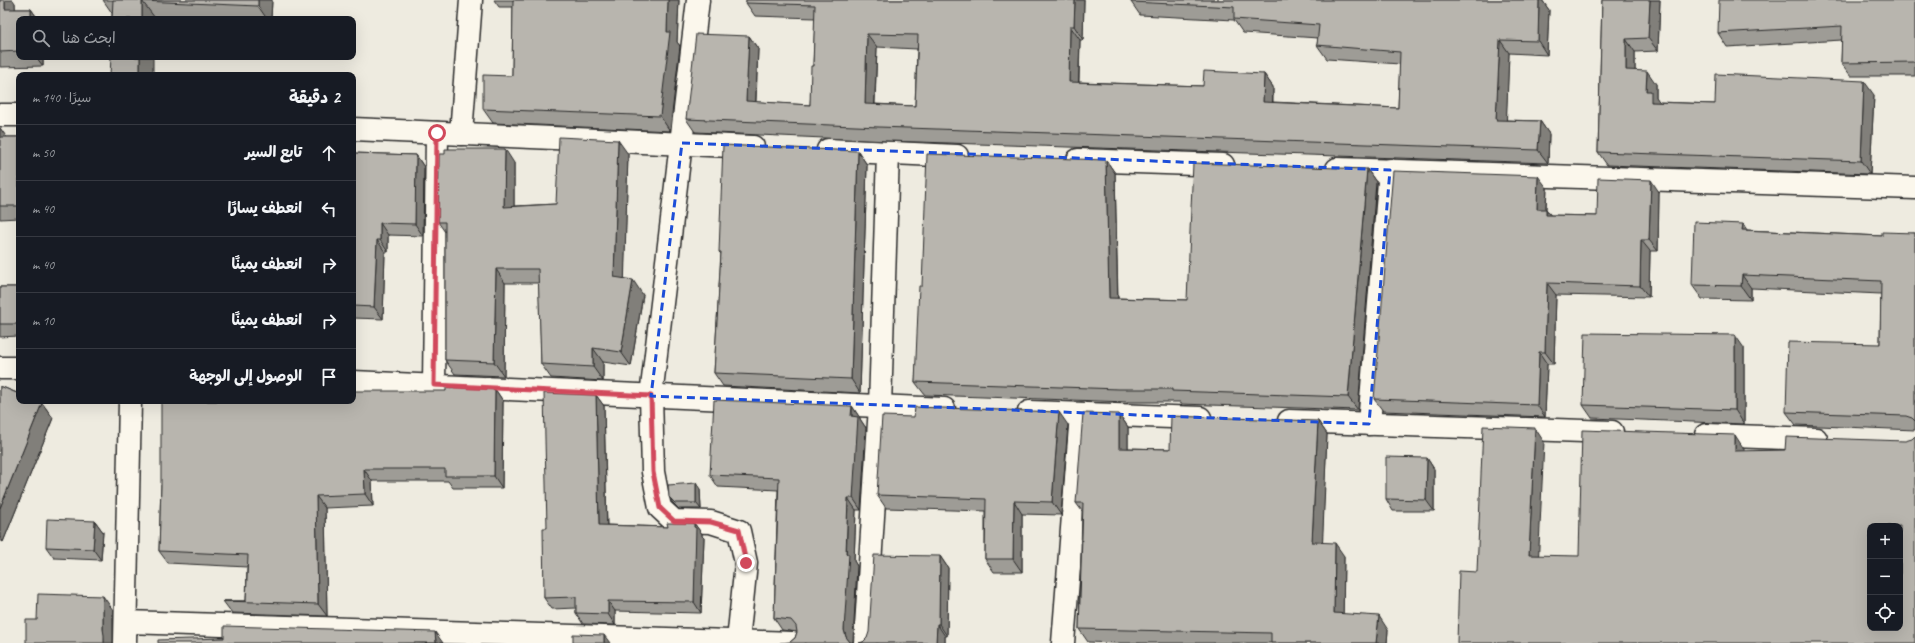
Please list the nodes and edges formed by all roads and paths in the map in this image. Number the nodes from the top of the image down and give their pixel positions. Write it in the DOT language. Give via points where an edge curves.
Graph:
graph roads {
  1 [pos="471,0"];
  2 [pos="698,0"];
  3 [pos="0,115"];
  4 [pos="16,115"];
  5 [pos="356,129"];
  6 [pos="437,133"];
  7 [pos="461,134"];
  8 [pos="682,143"];
  9 [pos="769,148"];
  10 [pos="809,150"];
  11 [pos="888,153"];
  12 [pos="976,156"];
  13 [pos="1056,159"];
  14 [pos="1239,165"];
  15 [pos="1319,168"];
  16 [pos="1390,170"];
  17 [pos="1915,188"];
  18 [pos="0,368"];
  19 [pos="16,368"];
  20 [pos="356,382"];
  21 [pos="434,385"];
  22 [pos="651,396"];
  23 [pos="130,404"];
  24 [pos="880,406"];
  25 [pos="965,410"];
  26 [pos="1012,411"];
  27 [pos="1081,414"];
  28 [pos="1217,418"];
  29 [pos="1265,420"];
  30 [pos="1369,424"];
  31 [pos="1630,433"];
  32 [pos="1686,434"];
  33 [pos="1836,440"];
  34 [pos="125,632"];
  35 [pos="738,641"];
  36 [pos="793,643"];
  37 [pos="866,643"];
  38 [pos="1063,643"];
  1 -- 7 [label="street"];
  2 -- 8 [label="street"];
  3 -- 4 [label="street"];
  5 -- 6 [label="street"];
  6 -- 7 [label="street"];
  6 -- 21 [label="street"];
  7 -- 8 [label="street"];
  8 -- 9 [label="street"];
  8 -- 22 [label="street"];
  10 -- 11 [label="street"];
  11 -- 12 [label="street"];
  11 -- 24 [label="street"];
  13 -- 14 [label="street"];
  15 -- 16 [label="street"];
  16 -- 17 [label="street"];
  16 -- 30 [label="street"];
  18 -- 19 [label="street"];
  20 -- 21 [label="street"];
  21 -- 22 [label="street"];
  22 -- 24 [label="street"];
  22 -- 35 [label="street" via="653,472 660,508 674,521 711,522 739,530 746,563"];
  23 -- 34 [label="street"];
  24 -- 25 [label="street"];
  24 -- 37 [label="street"];
  26 -- 27 [label="street"];
  27 -- 28 [label="street"];
  27 -- 38 [label="street"];
  29 -- 30 [label="street"];
  30 -- 31 [label="street"];
  32 -- 33 [label="street"];
  34 -- 35 [label="street"];
  35 -- 36 [label="street"];
}
